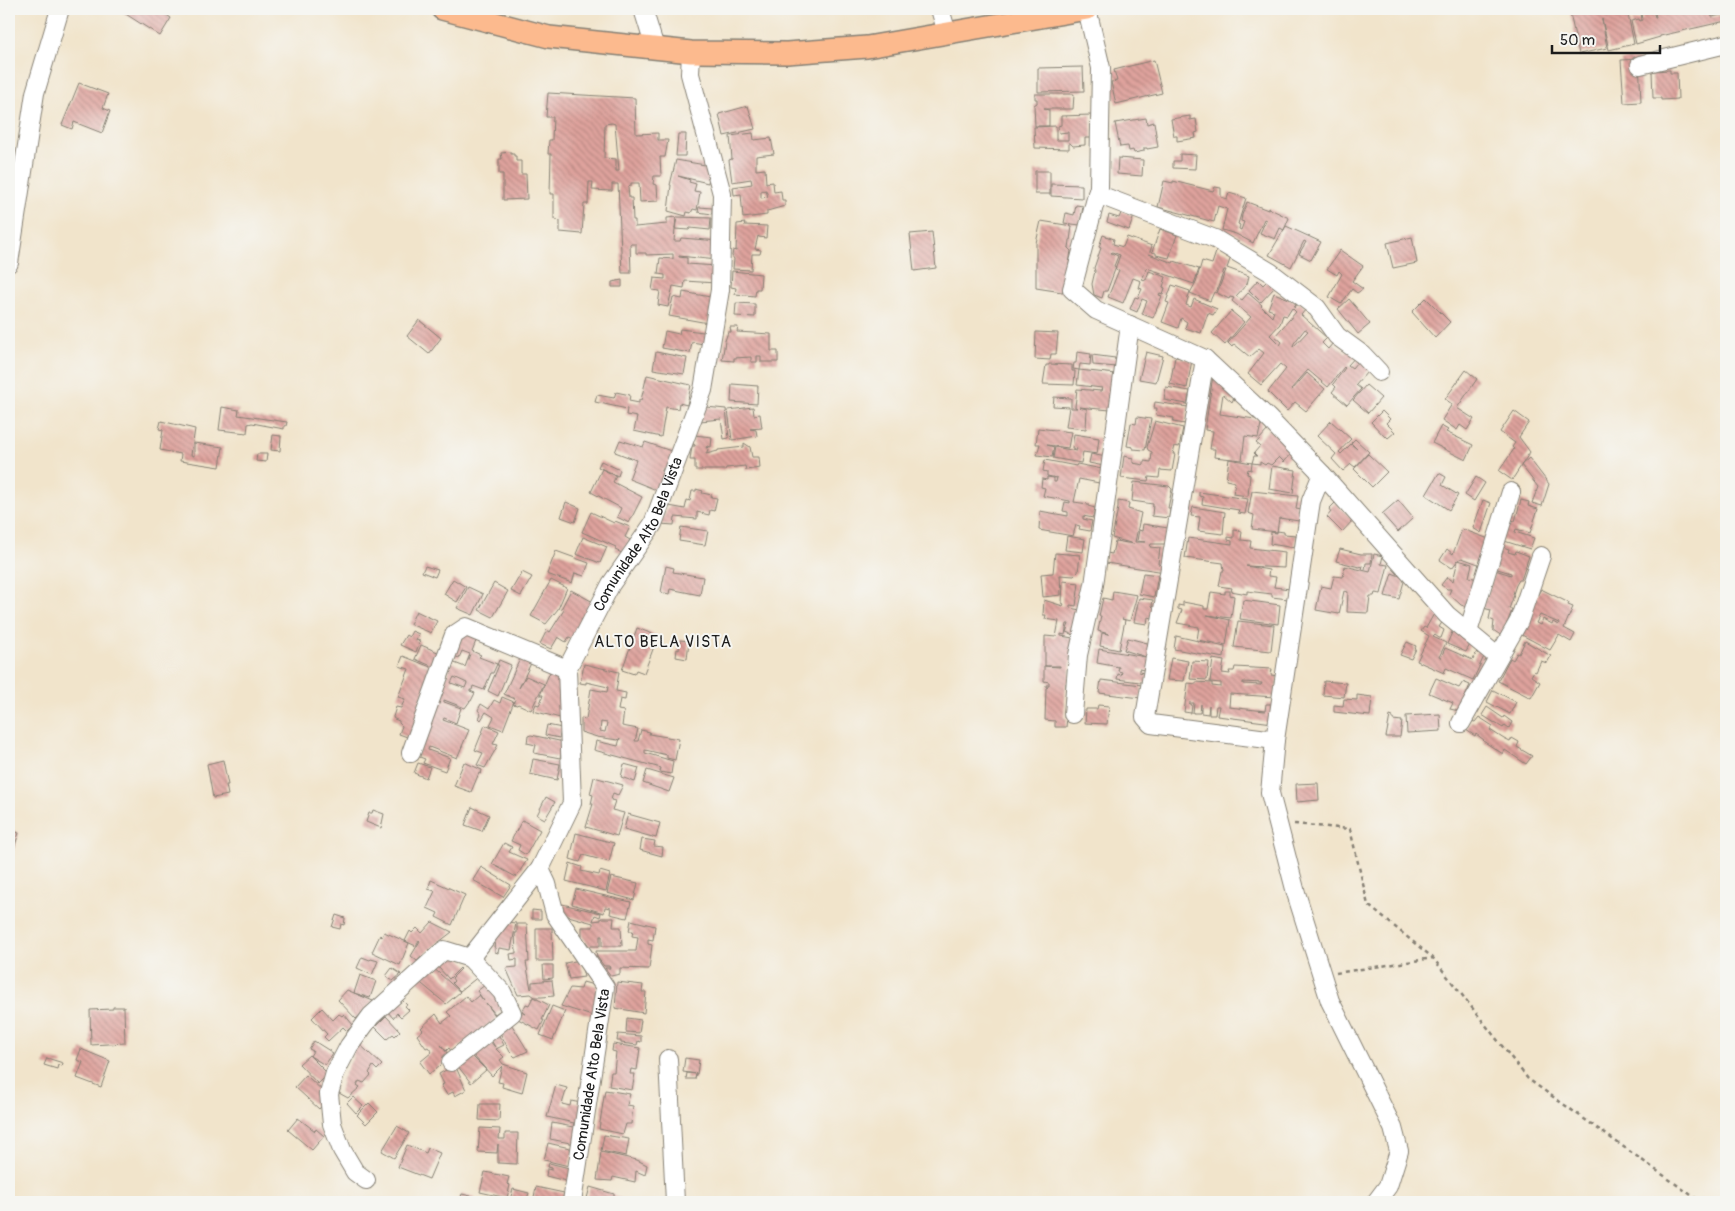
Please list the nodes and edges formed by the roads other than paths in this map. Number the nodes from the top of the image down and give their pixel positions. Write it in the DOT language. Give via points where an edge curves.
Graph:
graph roads {
  1 [pos="60,9"];
  2 [pos="442,9"];
  3 [pos="643,9"];
  4 [pos="940,9"];
  5 [pos="1087,9"];
  6 [pos="947,34"];
  7 [pos="1726,44"];
  8 [pos="655,48"];
  9 [pos="691,52"];
  10 [pos="1640,65"];
  11 [pos="1097,194"];
  12 [pos="9,263"];
  13 [pos="1130,325"];
  14 [pos="1204,359"];
  15 [pos="1379,372"];
  16 [pos="1322,474"];
  17 [pos="1512,492"];
  18 [pos="1541,556"];
  19 [pos="1468,632"];
  20 [pos="1498,657"];
  21 [pos="567,669"];
  22 [pos="1072,714"];
  23 [pos="1461,723"];
  24 [pos="1276,740"];
  25 [pos="411,753"];
  26 [pos="540,869"];
  27 [pos="470,958"];
  28 [pos="668,1059"];
  29 [pos="451,1062"];
  30 [pos="366,1180"];
  31 [pos="572,1202"];
  32 [pos="676,1202"];
  33 [pos="1376,1202"];
  1 -- 12 [label="street" via="35,93"];
  2 -- 8 [label="main road" via="549,37"];
  3 -- 8 [label="street"];
  4 -- 6 [label="street"];
  5 -- 6 [label="main road"];
  5 -- 11 [label="street" via="1101,68"];
  6 -- 9 [label="main road" via="867,47 787,53"];
  7 -- 10 [label="street"];
  8 -- 9 [label="main road"];
  9 -- 21 [label="street, Comunidade Alto Bela Vista" via="690,74 722,194 720,290 703,390 654,524 611,584"];
  11 -- 13 [label="street" via="1072,289 1096,310"];
  11 -- 15 [label="street" via="1215,239 1270,272 1317,308 1337,336"];
  13 -- 14 [label="street"];
  13 -- 22 [label="street" via="1094,585 1078,655"];
  14 -- 16 [label="street"];
  14 -- 24 [label="street" via="1145,717 1151,724"];
  16 -- 19 [label="street" via="1447,614"];
  16 -- 24 [label="street" via="1312,501"];
  17 -- 19 [label="street"];
  18 -- 20 [label="street" via="1519,621"];
  19 -- 20 [label="street"];
  20 -- 23 [label="street"];
  21 -- 25 [label="street" via="466,627 454,635"];
  21 -- 26 [label="street, Comunidade Alto Bela Vista" via="572,803"];
  24 -- 33 [label="street" via="1270,793 1296,893 1330,1001 1393,1128 1399,1151 1388,1186"];
  26 -- 27 [label="street"];
  26 -- 31 [label="street, Comunidade Alto Bela Vista" via="554,914 605,987"];
  27 -- 29 [label="street" via="502,992 512,1013"];
  27 -- 30 [label="street" via="444,950 372,1016 349,1046 335,1073 329,1094 332,1124 355,1172"];
  28 -- 32 [label="street"];
}
